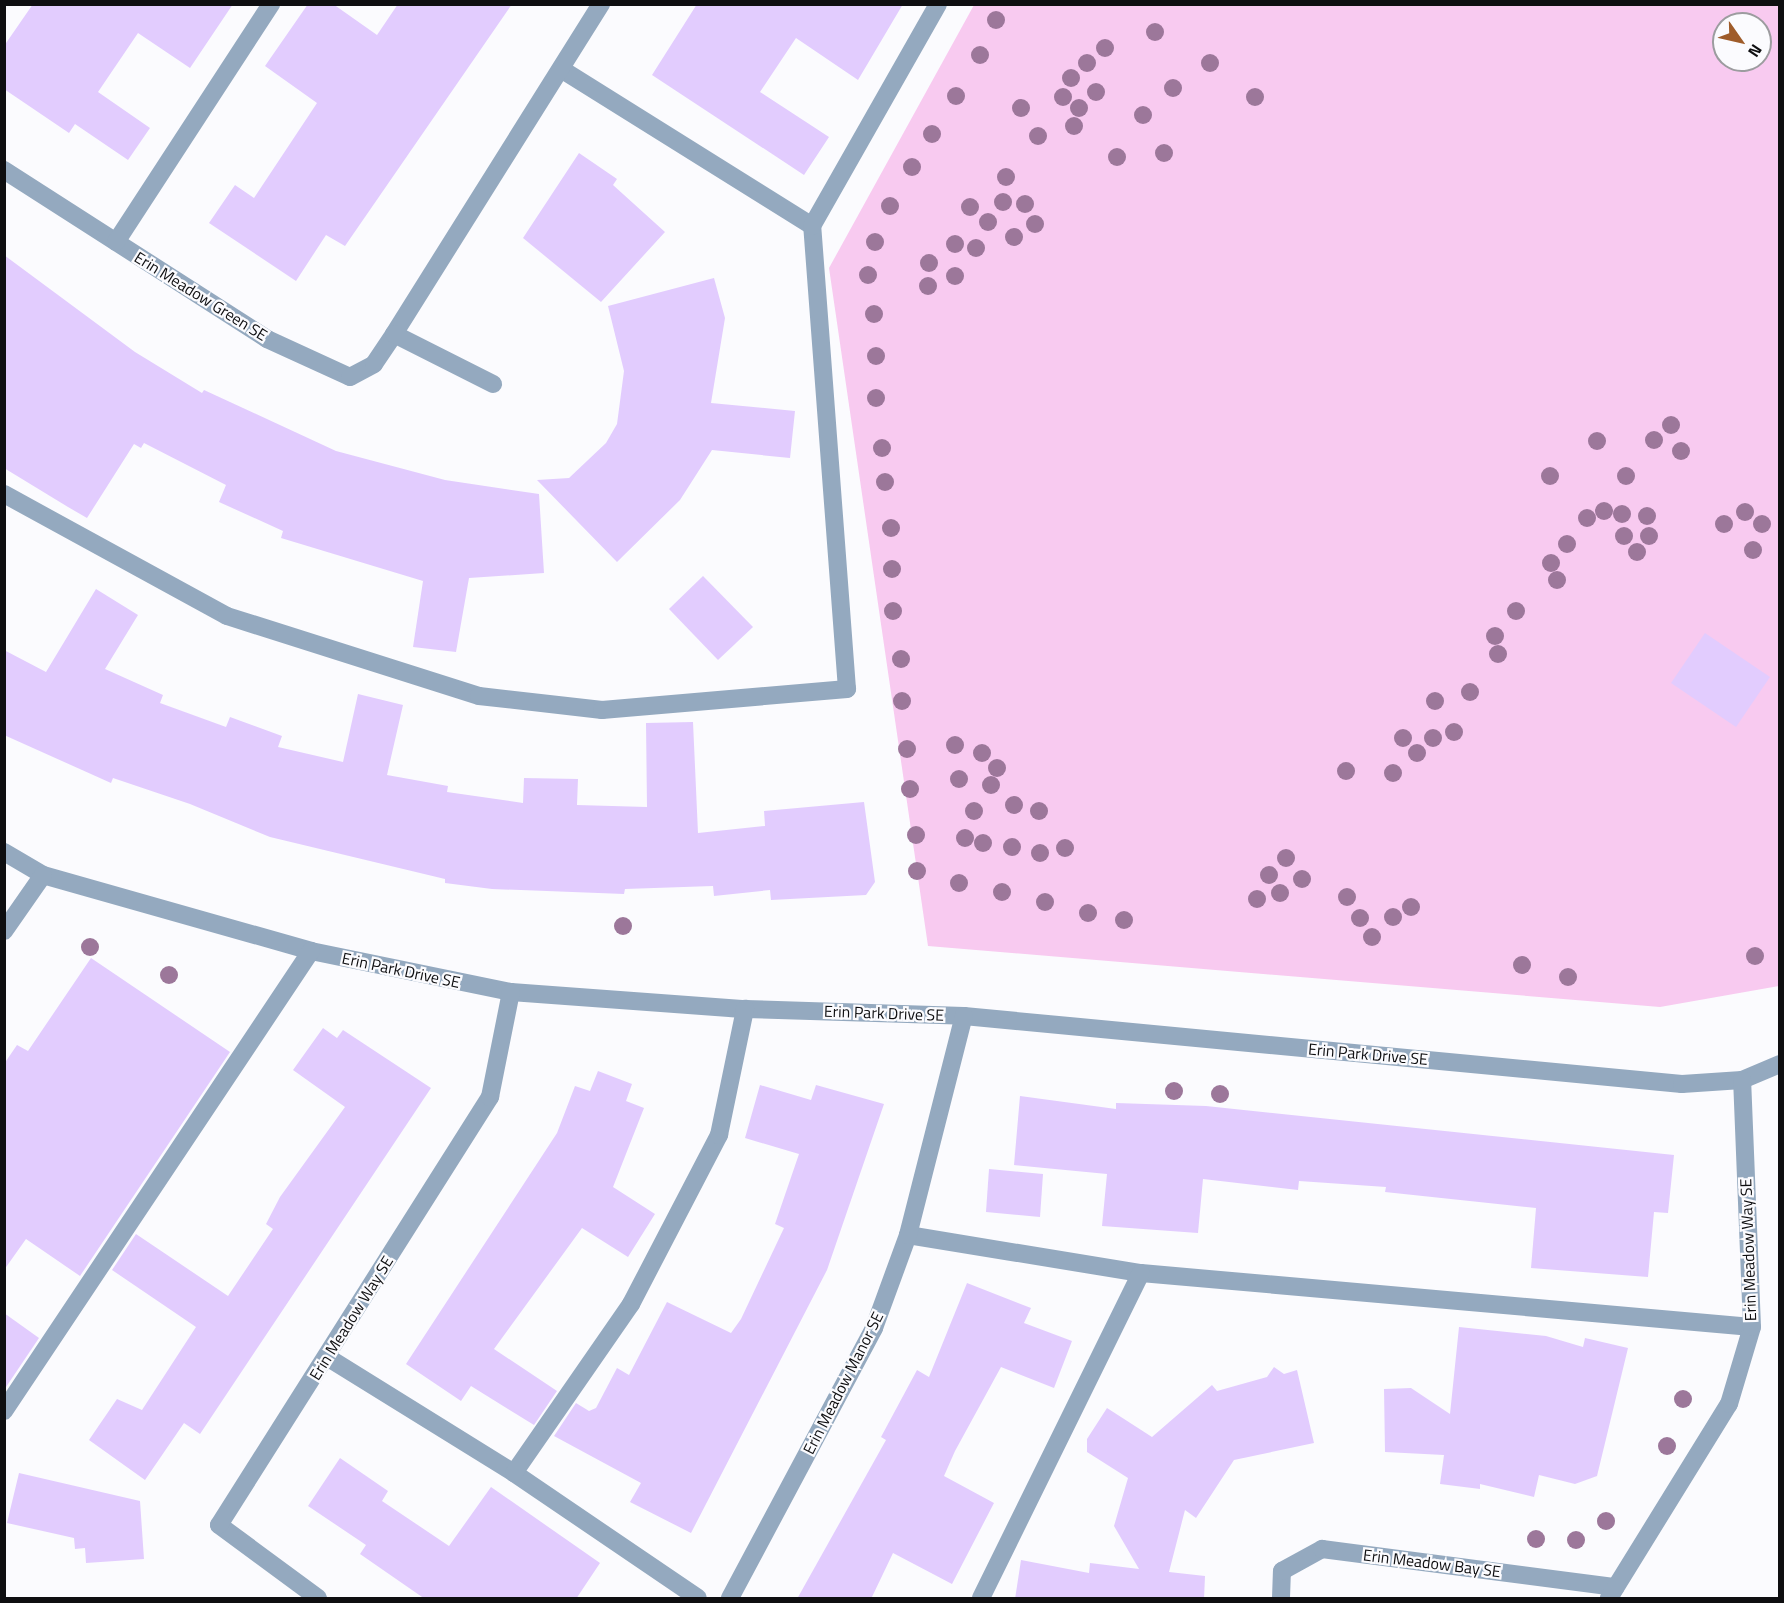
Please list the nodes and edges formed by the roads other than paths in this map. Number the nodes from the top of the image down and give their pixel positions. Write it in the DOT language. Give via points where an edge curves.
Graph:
graph roads {
  1 [pos="271,4"];
  2 [pos="601,4"];
  3 [pos="938,4"];
  4 [pos="561,69"];
  5 [pos="4,171"];
  6 [pos="812,226"];
  7 [pos="116,242"];
  8 [pos="394,334"];
  9 [pos="493,384"];
  10 [pos="4,494"];
  11 [pos="4,852"];
  12 [pos="43,875"];
  13 [pos="4,931"];
  14 [pos="310,951"];
  15 [pos="512,992"];
  16 [pos="745,1009"];
  17 [pos="964,1016"];
  18 [pos="1779,1064"];
  19 [pos="1742,1080"];
  20 [pos="908,1235"];
  21 [pos="1141,1273"];
  22 [pos="1752,1326"];
  23 [pos="327,1357"];
  24 [pos="4,1411"];
  25 [pos="514,1473"];
  26 [pos="1612,1593"];
  27 [pos="318,1599"];
  28 [pos="698,1599"];
  29 [pos="730,1599"];
  30 [pos="981,1599"];
  31 [pos="1281,1599"];
  1 -- 7 [label="street"];
  2 -- 4 [label="street, Erin Meadow Green SE"];
  3 -- 6 [label="street"];
  4 -- 6 [label="street"];
  4 -- 8 [label="street, Erin Meadow Green SE"];
  5 -- 7 [label="street, Erin Meadow Green SE"];
  6 -- 10 [label="street" via="847,689 602,710 479,696 226,616"];
  7 -- 8 [label="street, Erin Meadow Green SE" via="267,339 350,377 374,364"];
  8 -- 9 [label="street"];
  11 -- 12 [label="street, Erin Park Drive SE"];
  12 -- 13 [label="street"];
  12 -- 14 [label="street, Erin Park Drive SE"];
  14 -- 15 [label="street, Erin Park Drive SE"];
  14 -- 24 [label="street"];
  15 -- 16 [label="street, Erin Park Drive SE"];
  15 -- 23 [label="street, Erin Meadow Way SE" via="490,1097"];
  16 -- 17 [label="street, Erin Park Drive SE"];
  16 -- 25 [label="street" via="718,1135 631,1304"];
  17 -- 19 [label="street, Erin Park Drive SE" via="1682,1084"];
  17 -- 20 [label="street, Erin Meadow Manor SE"];
  18 -- 19 [label="street, Erin Park Drive SE"];
  19 -- 22 [label="street, Erin Meadow Way SE"];
  20 -- 21 [label="street"];
  20 -- 29 [label="street, Erin Meadow Manor SE" via="874,1328"];
  21 -- 22 [label="street"];
  21 -- 30 [label="street"];
  22 -- 26 [label="street, Erin Meadow Way SE" via="1729,1404"];
  23 -- 25 [label="street"];
  23 -- 27 [label="street, Erin Meadow Way SE" via="219,1525"];
  25 -- 28 [label="street"];
  26 -- 31 [label="street, Erin Meadow Bay SE" via="1322,1549 1282,1571"];
}
